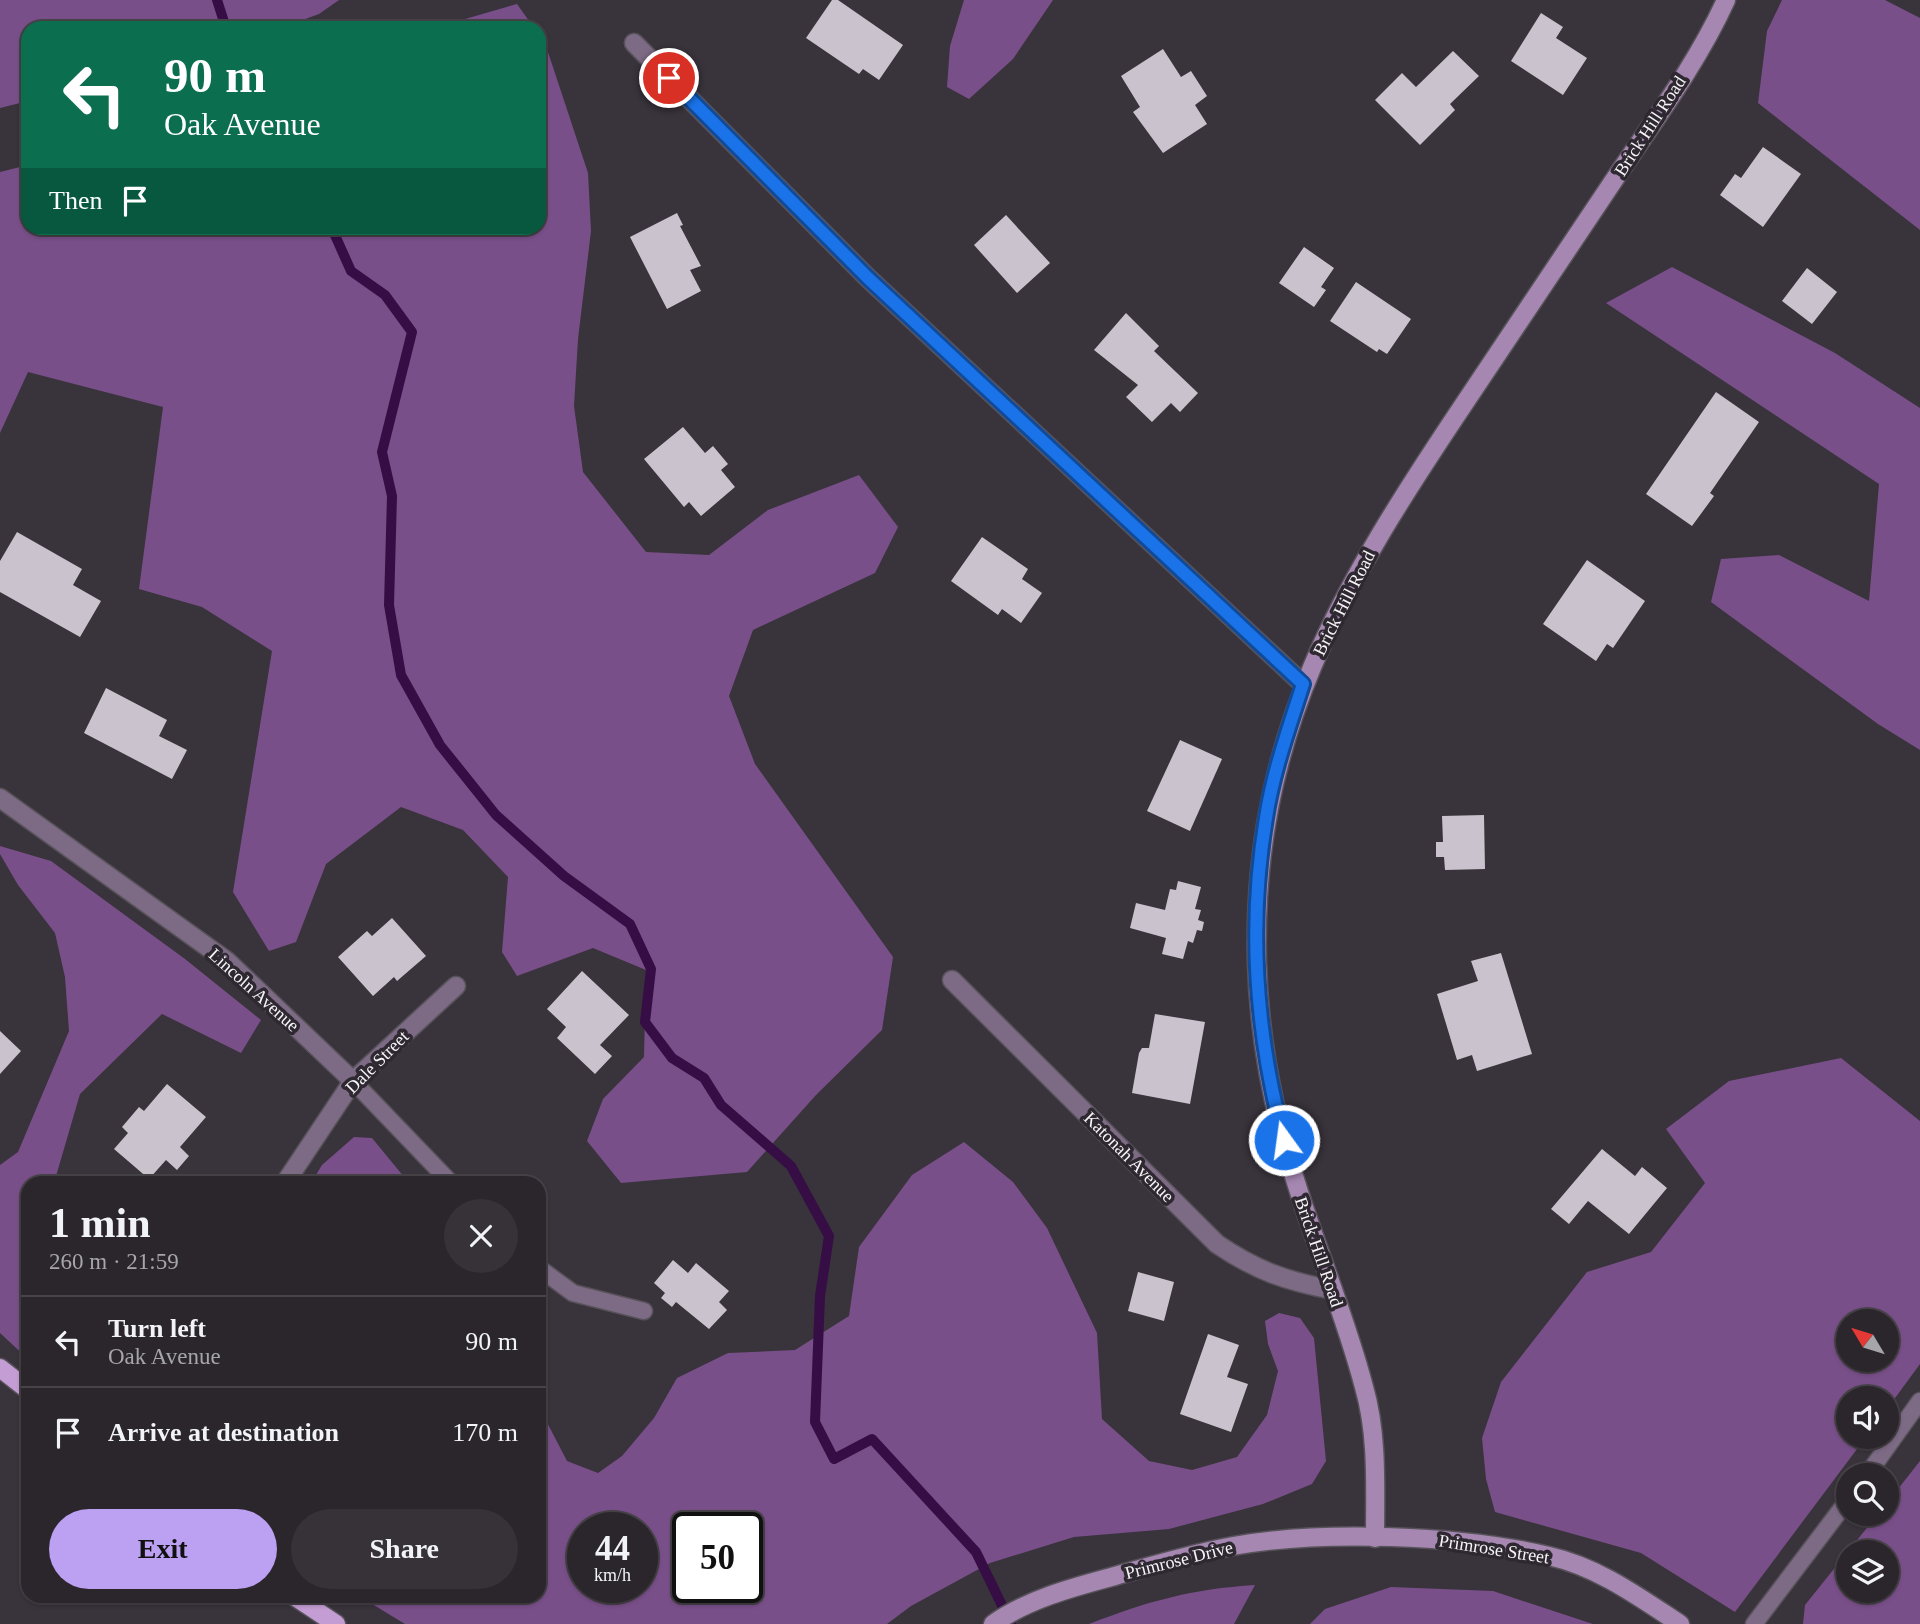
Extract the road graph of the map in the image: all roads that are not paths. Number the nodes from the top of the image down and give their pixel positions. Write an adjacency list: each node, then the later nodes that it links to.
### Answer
1 (1726, 0): 3 (main road, Brick Hill Road)
2 (634, 43): 3 (street)
3 (1303, 684): 11 (main road, Brick Hill Road)
4 (0, 798): 7 (street, Lincoln Avenue)
5 (952, 980): 11 (street, Katonah Avenue)
6 (457, 986): 7 (street, Dale Street)
7 (353, 1081): 8 (street, Dale Street); 9 (lane, Lincoln Avenue)
8 (290, 1176)
9 (444, 1176)
10 (546, 1273): 12 (lane)
11 (1333, 1290): 18 (main road, Brick Hill Road)
12 (645, 1311)
13 (0, 1368): 14 (main road)
14 (21, 1384)
15 (1920, 1401): 16 (lane)
16 (1876, 1463)
17 (1836, 1516): 23 (lane)
18 (1375, 1538): 21 (main road, Primrose Drive); 22 (main road, Primrose Street)
19 (304, 1603): 20 (main road)
20 (336, 1624)
21 (993, 1624)
22 (1680, 1624)
23 (1754, 1624)

